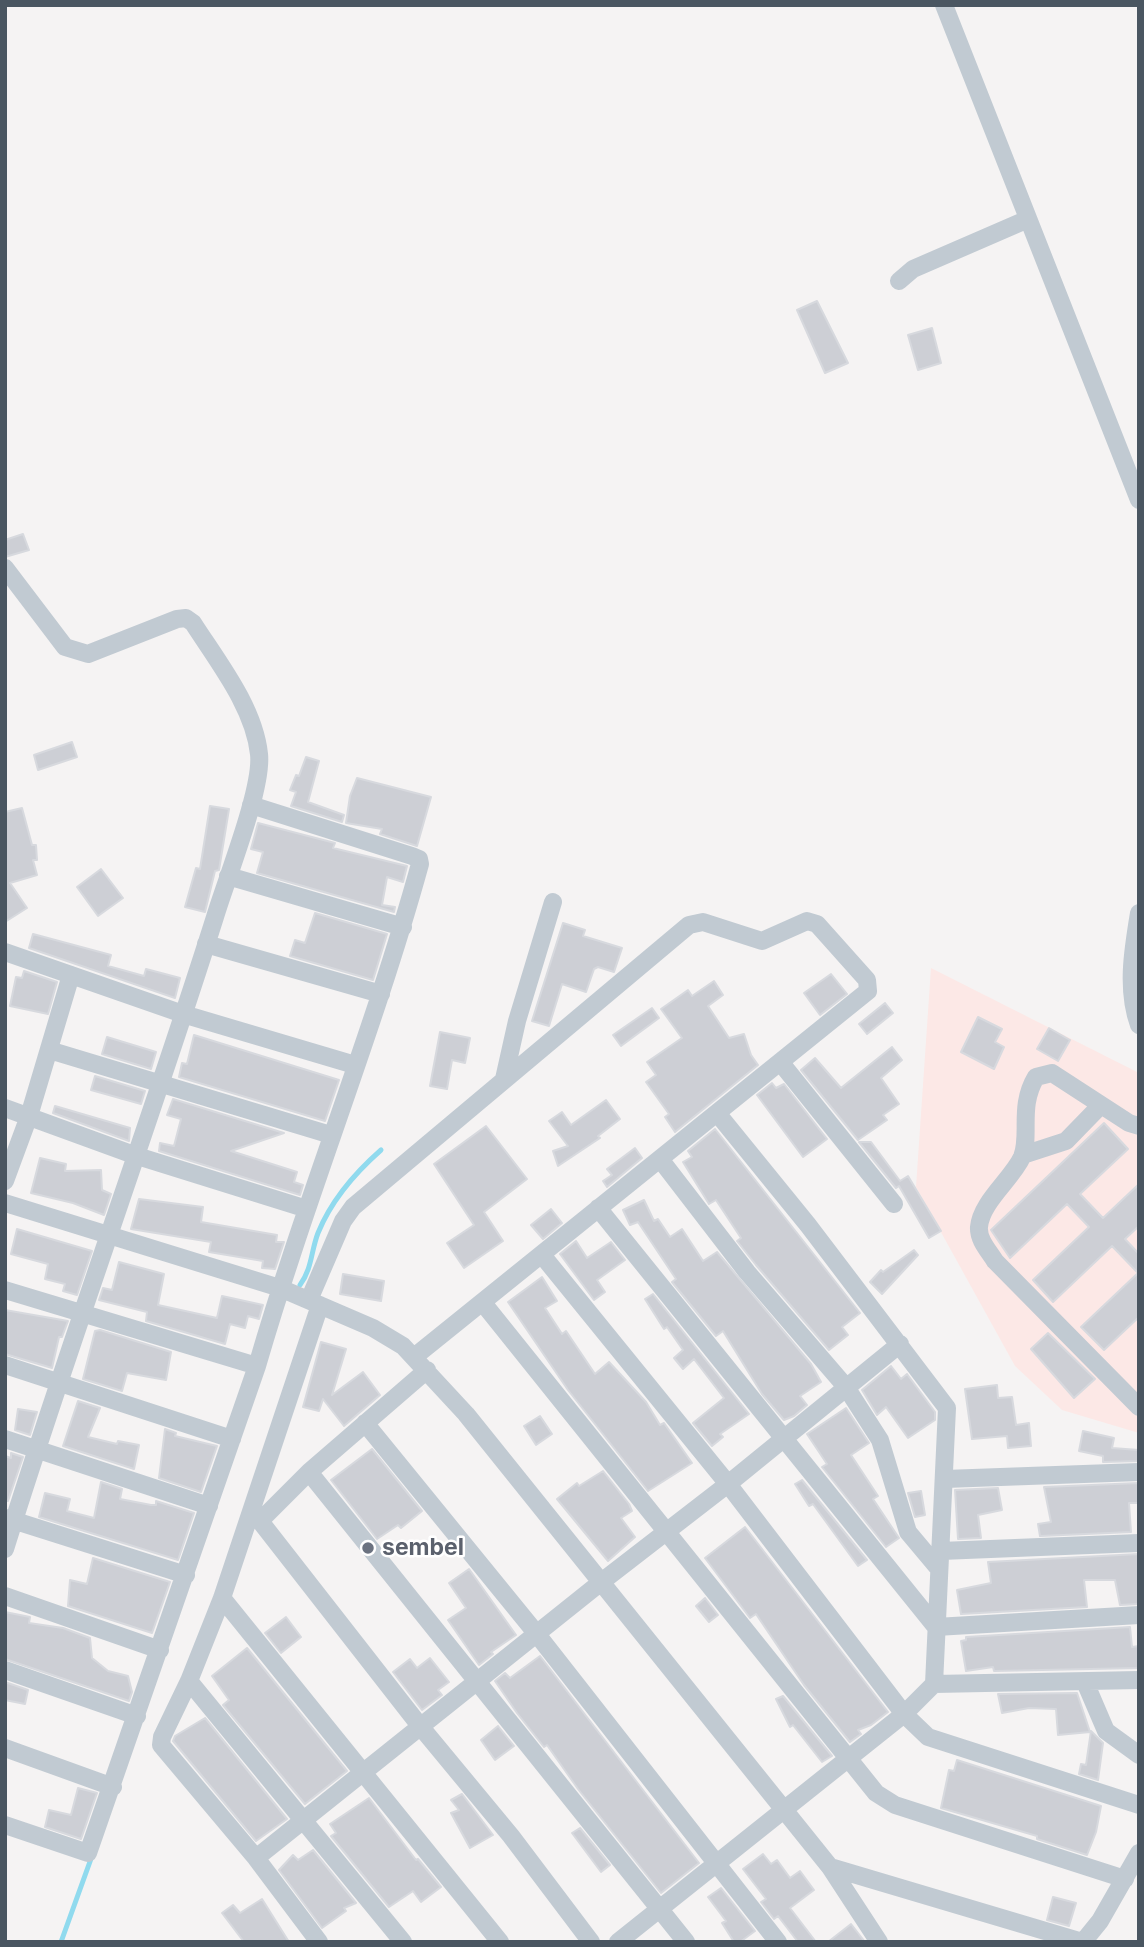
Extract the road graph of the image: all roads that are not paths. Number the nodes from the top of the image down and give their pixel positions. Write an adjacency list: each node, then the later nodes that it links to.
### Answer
1 (944, 5): 2 (street)
2 (1027, 220): 3 (street); 4 (street)
3 (899, 281)
4 (1139, 500)
5 (5, 569): 6 (street)
6 (251, 805): 7 (street); 10 (street)
7 (228, 876): 10 (street); 11 (street)
8 (553, 902): 20 (street)
9 (1139, 913): 16 (street)
10 (403, 927): 14 (street)
11 (206, 944): 14 (street); 15 (street)
12 (5, 952): 13 (street)
13 (71, 975): 15 (street); 17 (street)
14 (381, 995): 19 (street)
15 (183, 1014): 19 (street); 21 (street)
16 (1139, 1025)
17 (49, 1049): 21 (street); 25 (street)
18 (781, 1063): 20 (street); 24 (street); 33 (street)
19 (355, 1065): 27 (street)
20 (504, 1079): 40 (street)
21 (159, 1085): 27 (street); 28 (street)
22 (1101, 1105): 26 (street); 29 (street); 29 (street)
23 (5, 1108): 25 (street)
24 (717, 1113): 30 (street); 43 (street)
25 (29, 1116): 28 (street); 31 (street)
26 (1139, 1126)
27 (331, 1135): 35 (street)
28 (134, 1155): 35 (street); 36 (street)
29 (1023, 1155): 49 (street)
30 (660, 1159): 34 (street); 48 (street)
31 (5, 1181)
32 (5, 1203): 36 (street)
33 (894, 1204)
34 (598, 1208): 37 (street); 51 (street)
35 (307, 1209): 38 (street)
36 (108, 1233): 38 (street); 42 (street)
37 (542, 1255): 41 (street); 58 (street)
38 (280, 1288): 40 (street); 46 (street)
39 (5, 1290): 42 (street)
40 (314, 1303): 44 (street); 60 (street)
41 (483, 1303): 44 (street); 62 (street)
42 (82, 1313): 46 (street); 47 (street)
43 (900, 1344): 48 (street); 57 (street)
44 (421, 1364): 50 (street); 67 (street)
45 (5, 1365): 47 (street)
46 (257, 1366): 53 (street)
47 (58, 1381): 53 (street); 54 (street)
48 (846, 1387): 51 (street); 65 (street)
49 (1139, 1406)
50 (365, 1423): 55 (street); 72 (street)
51 (786, 1437): 58 (street); 71 (street)
52 (5, 1439): 54 (street)
53 (232, 1439): 59 (street)
54 (38, 1450): 59 (street); 61 (street)
55 (309, 1472): 60 (street); 75 (street)
56 (1139, 1472): 57 (street)
57 (946, 1479): 65 (street)
58 (729, 1484): 62 (street); 80 (street)
59 (209, 1506): 66 (street)
60 (256, 1518): 69 (street); 82 (street)
61 (10, 1519): 64 (street); 66 (street)
62 (666, 1531): 67 (street); 85 (street)
63 (1139, 1543): 65 (street)
64 (5, 1549)
65 (940, 1560): 71 (street)
66 (186, 1575): 73 (street)
67 (600, 1583): 72 (street); 89 (street)
68 (5, 1596): 73 (street)
69 (222, 1598): 77 (street); 86 (street)
70 (1139, 1615): 71 (street)
71 (936, 1627): 79 (street)
72 (536, 1633): 75 (street); 94 (street)
73 (160, 1650): 81 (street)
74 (5, 1670): 81 (street)
75 (478, 1680): 82 (street); 97 (street)
76 (1139, 1680): 78 (street)
77 (189, 1681): 90 (street); 93 (street)
78 (1085, 1682): 79 (street); 84 (street)
79 (934, 1684): 80 (street)
80 (904, 1714): 85 (street); 88 (street)
81 (137, 1716): 87 (street)
82 (420, 1726): 86 (street); 101 (street)
83 (5, 1748): 87 (street)
84 (1139, 1755)
85 (846, 1758): 89 (street); 96 (street)
86 (363, 1772): 90 (street); 100 (street)
87 (113, 1787): 91 (street)
88 (1139, 1805)
89 (782, 1808): 94 (street); 95 (street)
90 (305, 1821): 93 (street); 99 (street)
91 (5, 1825)
92 (1139, 1853): 96 (street)
93 (256, 1858): 98 (street)
94 (718, 1863): 97 (street); 104 (street)
95 (830, 1867): 105 (street); 106 (street)
96 (1125, 1879): 106 (street)
97 (659, 1909): 102 (street); 103 (street)
98 (319, 1942)
99 (404, 1942)
100 (500, 1942)
101 (591, 1942)
102 (618, 1942)
103 (686, 1942)
104 (778, 1942)
105 (879, 1942)
106 (1082, 1942)

